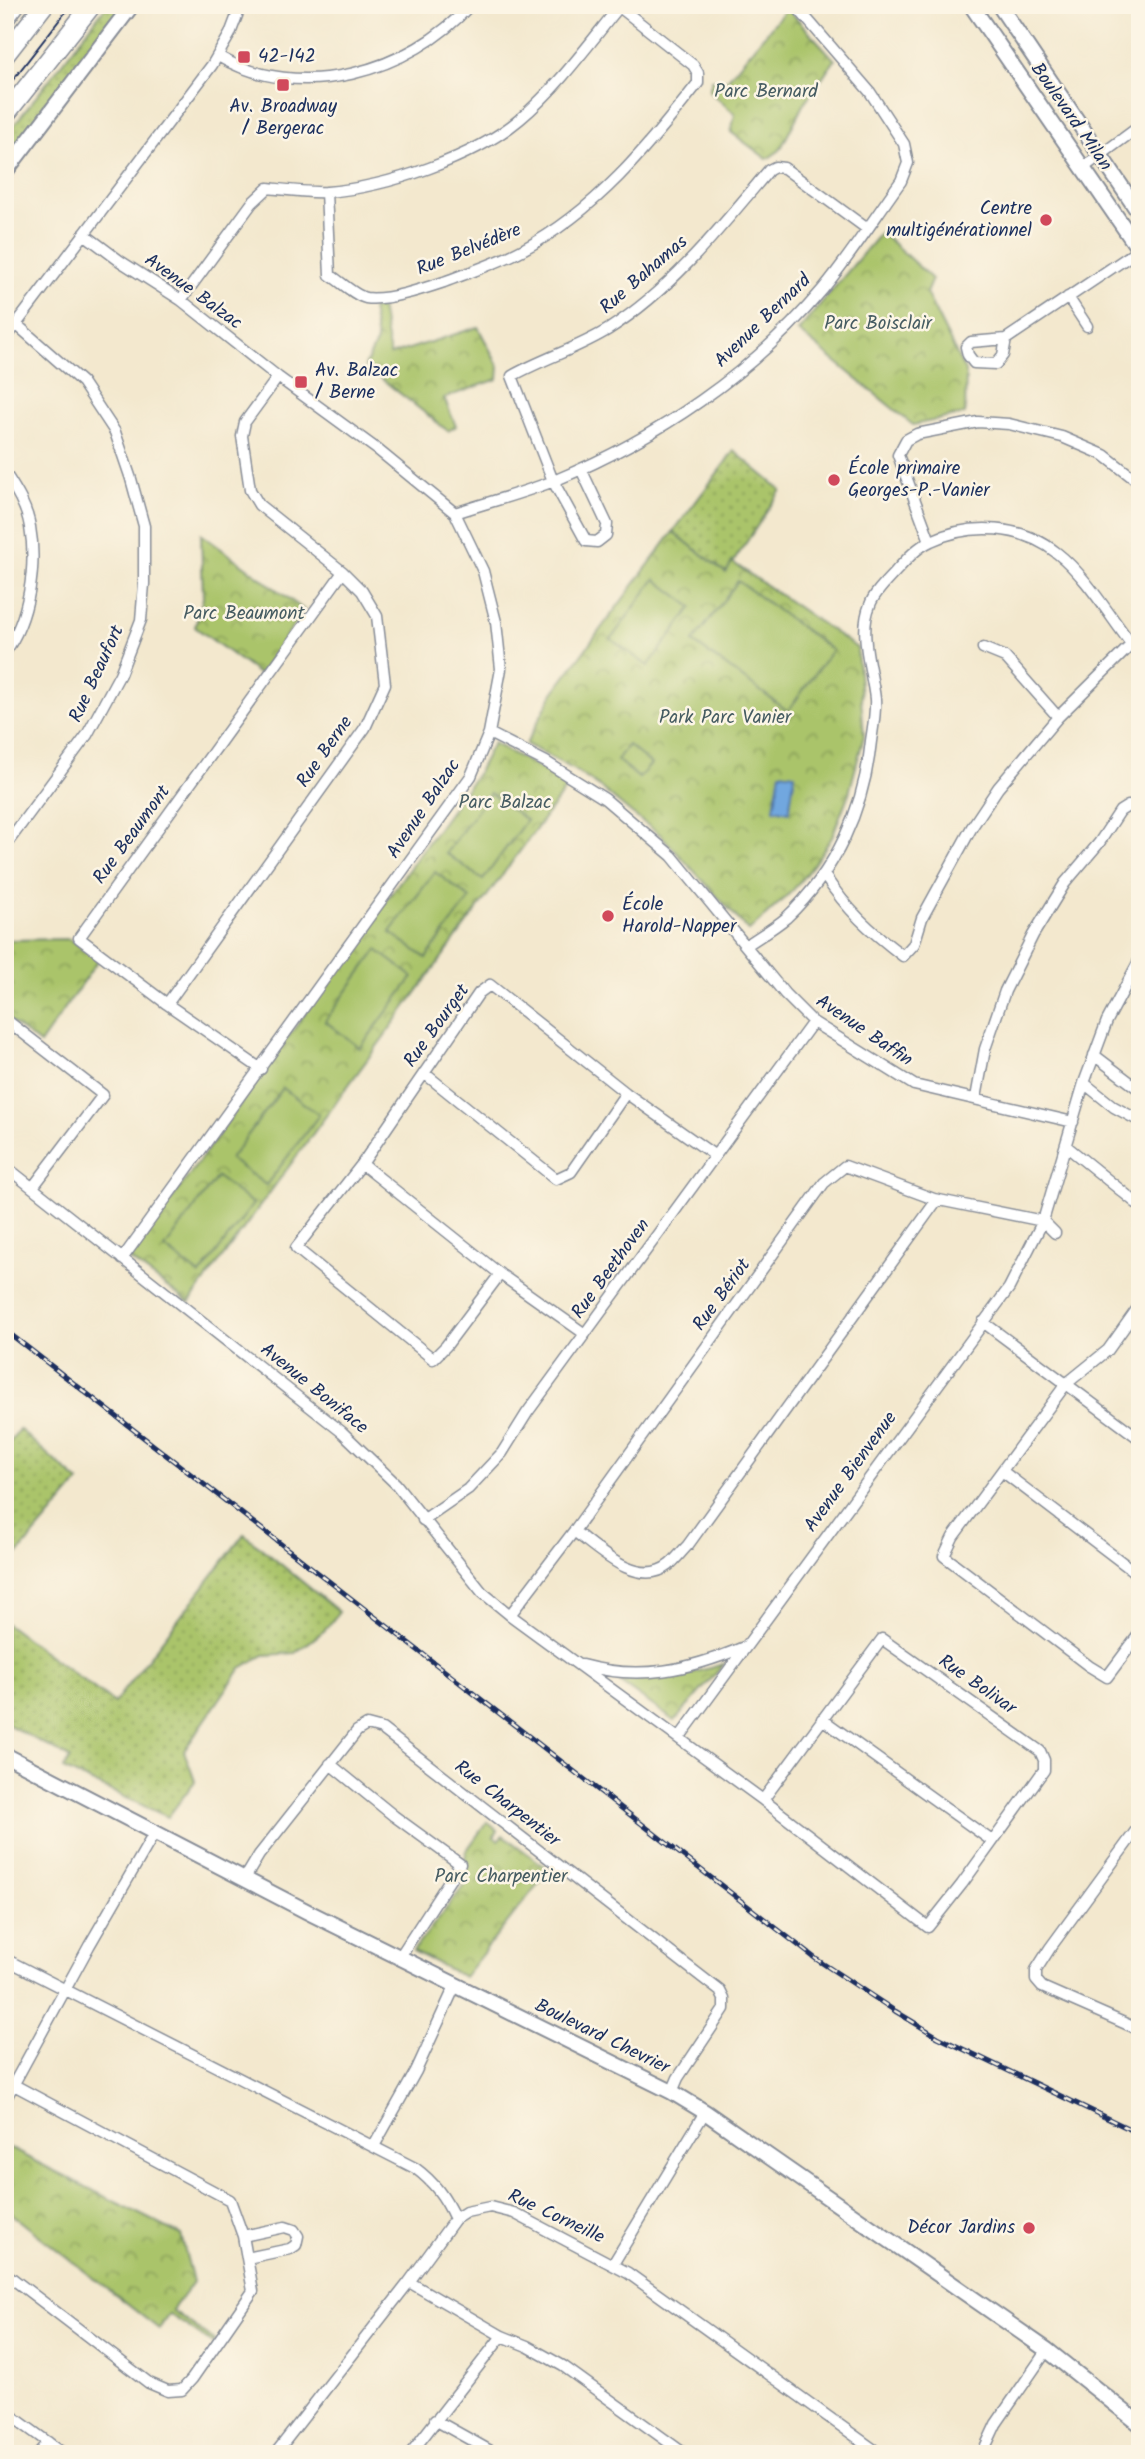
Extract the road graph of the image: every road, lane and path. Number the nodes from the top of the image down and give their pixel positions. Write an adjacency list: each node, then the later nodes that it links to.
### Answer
1 (15, 5): 11 (highway)
2 (44, 5): 12 (highway)
3 (92, 5): 14 (highway)
4 (241, 5): 13 (street)
5 (470, 5): 13 (street)
6 (796, 5): 21 (street, Avenue Bernard)
7 (971, 5): 17 (street, Boulevard Milan)
8 (999, 5): 16 (street, Boulevard Milan)
9 (618, 6): 19 (street); 19 (street, Rue Belvédère)
10 (132, 8): 18 (street)
11 (5, 18)
12 (5, 55)
13 (219, 56): 22 (street)
14 (5, 115)
15 (1140, 126): 16 (street)
16 (1100, 154): 17 (street); 20 (street, Boulevard Milan)
17 (1083, 168): 23 (street, Boulevard Milan)
18 (5, 172)
19 (326, 192): 25 (street)
20 (1140, 214)
21 (866, 228): 31 (street, Avenue Bernard); 33 (street, Rue Bahamas)
22 (84, 234): 25 (street, Avenue Balzac); 26 (street)
23 (1139, 250): 24 (street)
24 (1068, 298): 27 (street); 29 (street)
25 (181, 300): 30 (street, Avenue Balzac)
26 (16, 324): 28 (street); 45 (street, Rue Beaufort)
27 (1087, 326)
28 (5, 339)
29 (1006, 339)
30 (278, 377): 35 (street, Avenue Balzac); 37 (street, Rue Berne)
31 (581, 469): 33 (street, Avenue Bernard); 33 (street)
32 (5, 473): 40 (street)
33 (553, 481): 35 (street, Avenue Bernard)
34 (1140, 483): 36 (street)
35 (454, 513): 43 (street, Avenue Balzac)
36 (930, 541): 38 (street); 46 (street)
37 (343, 572): 49 (street, Rue Berne); 49 (street, Rue Beaumont)
38 (1132, 645): 41 (street); 42 (street)
39 (983, 648): 42 (street)
40 (5, 652)
41 (1140, 655)
42 (1058, 717): 46 (street)
43 (489, 733): 47 (street, Avenue Baffin); 53 (street, Avenue Balzac)
44 (1140, 811): 58 (street)
45 (5, 846)
46 (824, 875): 47 (street)
47 (747, 946): 51 (street, Avenue Baffin)
48 (1140, 959): 52 (street, Avenue Bienvenue)
49 (167, 1004): 53 (street, Rue Beaumont)
50 (5, 1019): 65 (street)
51 (813, 1022): 58 (street, Avenue Baffin); 62 (street, Rue Beethoven)
52 (1094, 1055): 55 (street, Avenue Bienvenue); 56 (street)
53 (261, 1069): 70 (street, Avenue Balzac)
54 (424, 1073): 57 (street); 57 (street, Rue Bourget); 63 (street, Rue Bourget)
55 (1084, 1083): 59 (street); 60 (street, Avenue Bienvenue)
56 (1140, 1090)
57 (626, 1093): 62 (street, Rue Bourget)
58 (976, 1098): 60 (street, Avenue Baffin)
59 (1140, 1118)
60 (1073, 1122): 61 (street, Avenue Bienvenue)
61 (1066, 1146): 67 (street); 68 (street, Avenue Bienvenue)
62 (714, 1155): 74 (street, Rue Beethoven)
63 (362, 1164): 71 (street); 71 (street, Rue Bourget)
64 (5, 1166): 65 (street, Avenue Boniface)
65 (33, 1187): 70 (street, Avenue Boniface)
66 (937, 1200): 68 (street, Rue Bériot); 79 (street, Rue Bériot); 79 (street)
67 (1140, 1206)
68 (1043, 1221): 69 (street); 73 (street, Avenue Bienvenue)
69 (1055, 1233)
70 (122, 1259): 78 (street, Avenue Boniface)
71 (500, 1274): 74 (street)
72 (1140, 1306): 75 (street)
73 (983, 1322): 75 (street); 83 (street, Avenue Bienvenue)
74 (585, 1334): 78 (street, Rue Beethoven)
75 (1066, 1384): 76 (street); 77 (street)
76 (1140, 1438)
77 (1002, 1471): 80 (street); 82 (street)
78 (423, 1520): 81 (street, Avenue Boniface)
79 (574, 1531): 81 (street, Rue Bériot)
80 (1140, 1576)
81 (510, 1615): 84 (street, Avenue Boniface)
82 (1140, 1633)
83 (744, 1647): 84 (street, Avenue Boniface); 86 (street, Avenue Bienvenue)
84 (576, 1663): 86 (street, Avenue Boniface)
85 (822, 1719): 89 (street, Rue Bolivar); 92 (street); 92 (street, Rue Bolivar)
86 (679, 1738): 89 (street, Avenue Boniface)
87 (5, 1755): 91 (street, Boulevard Chevrier)
88 (330, 1764): 93 (street, Rue Charpentier); 95 (street); 101 (street, Rue Charpentier)
89 (764, 1800): 94 (street, Avenue Boniface)
90 (1140, 1825): 99 (street)
91 (155, 1832): 93 (street, Boulevard Chevrier); 98 (street)
92 (992, 1841): 94 (street, Rue Bolivar)
93 (244, 1880): 95 (street, Boulevard Chevrier)
94 (928, 1927)
95 (399, 1958): 97 (street, Boulevard Chevrier)
96 (5, 1959): 98 (street)
97 (455, 1986): 101 (street, Boulevard Chevrier); 104 (street)
98 (66, 1990): 100 (street); 104 (street)
99 (1140, 2030)
100 (13, 2085): 102 (street); 106 (street)
101 (672, 2092): 103 (street, Boulevard Chevrier)
102 (5, 2100)
103 (705, 2112): 108 (street); 112 (street, Boulevard Chevrier)
104 (374, 2146): 105 (street)
105 (455, 2219): 108 (street, Rue Corneille); 110 (street)
106 (243, 2236): 107 (street); 107 (street)
107 (247, 2258): 109 (street)
108 (613, 2264): 123 (street, Rue Corneille)
109 (5, 2273)
110 (409, 2282): 111 (street); 119 (street)
111 (502, 2336): 114 (street); 122 (street)
112 (1047, 2350): 115 (street, Boulevard Chevrier); 124 (street)
113 (5, 2411): 116 (street)
114 (435, 2420): 120 (street); 121 (street)
115 (1140, 2424)
116 (48, 2442): 117 (street); 118 (street)
117 (38, 2454)
118 (64, 2454)
119 (275, 2454)
120 (410, 2454)
121 (496, 2454)
122 (685, 2454)
123 (880, 2454)
124 (982, 2454)

